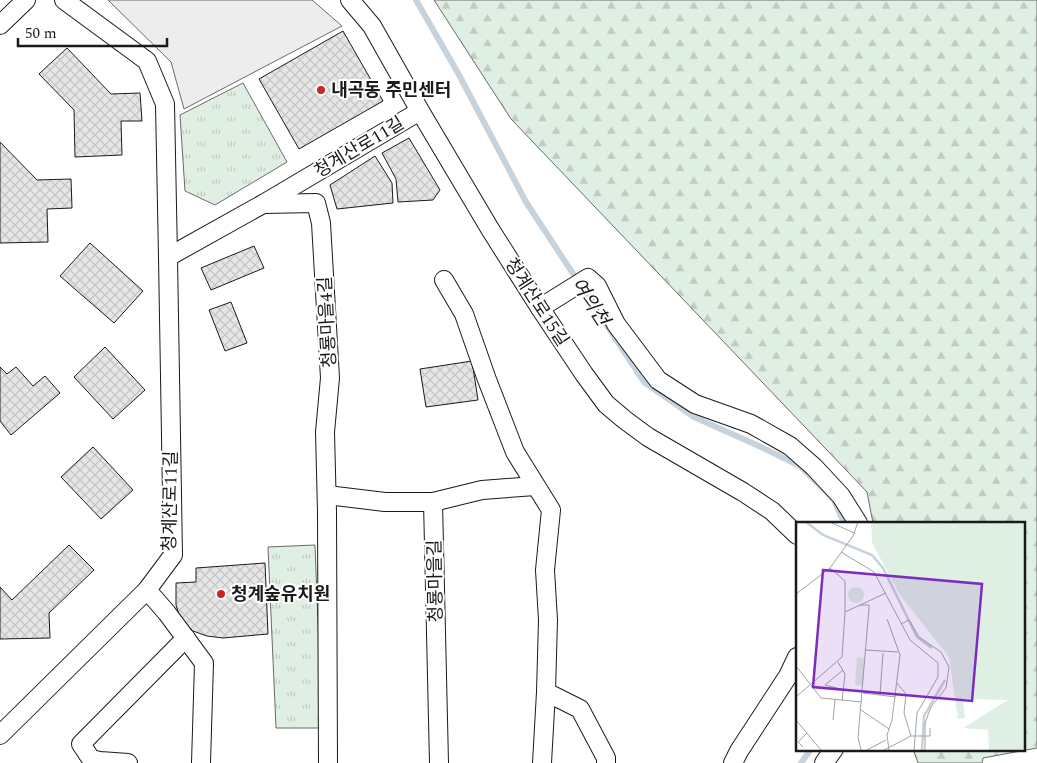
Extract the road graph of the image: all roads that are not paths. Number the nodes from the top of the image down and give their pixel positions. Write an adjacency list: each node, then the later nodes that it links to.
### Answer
1 (26, 0): 4 (street)
2 (64, 0): 7 (street, 청계산로11길)
3 (350, 0): 5 (street, 청계산로15길)
4 (0, 25)
5 (420, 111): 6 (street, 청계산로11길); 9 (street, 청계산로15길)
6 (263, 204): 7 (street, 청계산로11길); 11 (street, 청룡마을4길)
7 (168, 257): 15 (street, 청계산로11길)
8 (444, 280): 10 (street)
9 (540, 308): 13 (street); 14 (street, 청계산로15길)
10 (535, 486): 12 (street); 18 (street)
11 (326, 495): 12 (street); 23 (street, 청룡마을4길)
12 (433, 502): 24 (street, 청룡마을길)
13 (857, 522)
14 (796, 534)
15 (147, 590): 16 (street); 19 (street, 청계산로11길)
16 (186, 638): 21 (street); 22 (street)
17 (796, 658): 27 (street)
18 (546, 692): 25 (street); 26 (street)
19 (0, 735)
20 (833, 750): 28 (street)
21 (128, 763)
22 (201, 763)
23 (328, 763)
24 (439, 763)
25 (542, 763)
26 (606, 763)
27 (733, 763)
28 (824, 763)

